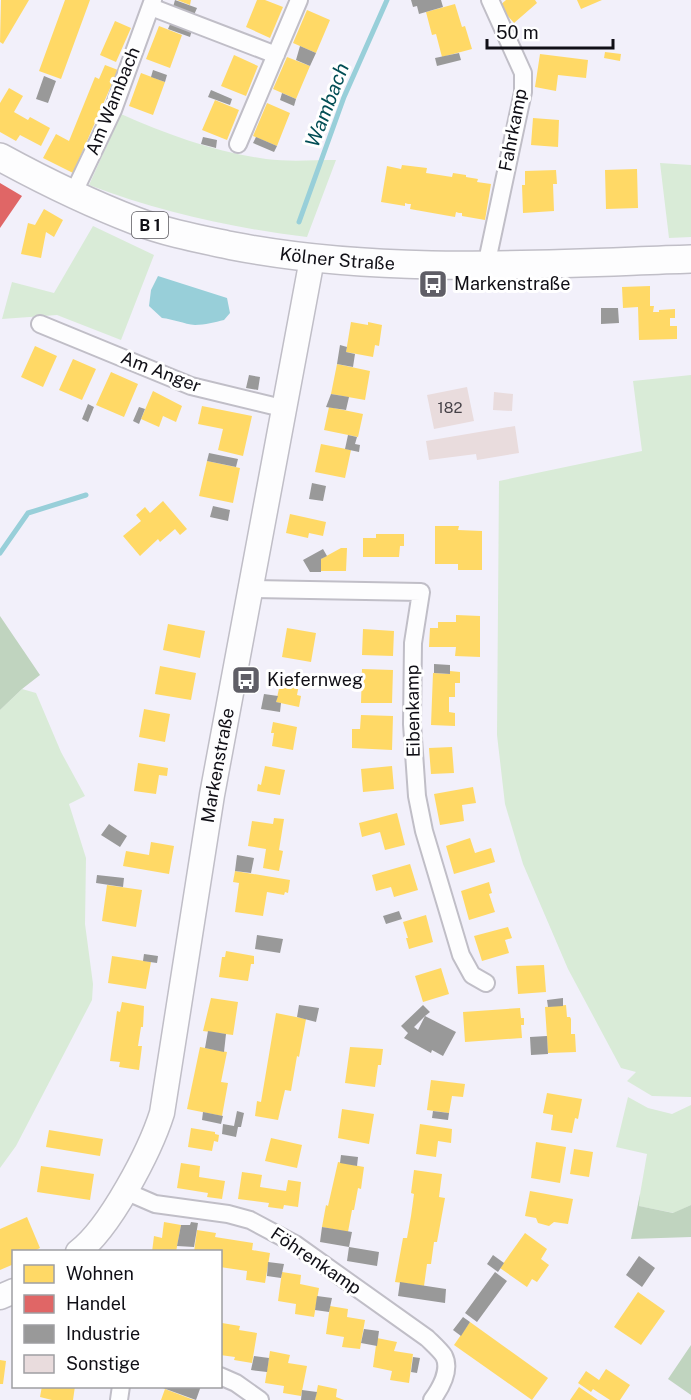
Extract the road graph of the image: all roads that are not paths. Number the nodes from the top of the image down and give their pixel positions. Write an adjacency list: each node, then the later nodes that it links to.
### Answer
1 (299, 0): 4 (street)
2 (490, 0): 10 (street, Fahrkamp)
3 (152, 3): 4 (street, Am Wambach); 7 (street, Am Wambach)
4 (276, 55): 5 (street)
5 (238, 144)
6 (0, 157): 7 (main road, Kölner Straße / B 1)
7 (73, 194): 8 (main road, Kölner Straße / B 1)
8 (312, 259): 10 (main road, Kölner Straße / B 1); 12 (street, Markenstraße)
9 (691, 259): 10 (main road, Kölner Straße / B 1)
10 (486, 266)
11 (40, 324): 12 (street, Am Anger)
12 (286, 409): 13 (street, Markenstraße)
13 (250, 589): 14 (street, Eibenkamp); 15 (street, Markenstraße)
14 (486, 983)
15 (125, 1191): 16 (street, Markenstraße); 19 (street, Föhrenkamp)
16 (81, 1250)
17 (222, 1377): 18 (street)
18 (260, 1400)
19 (432, 1400)

